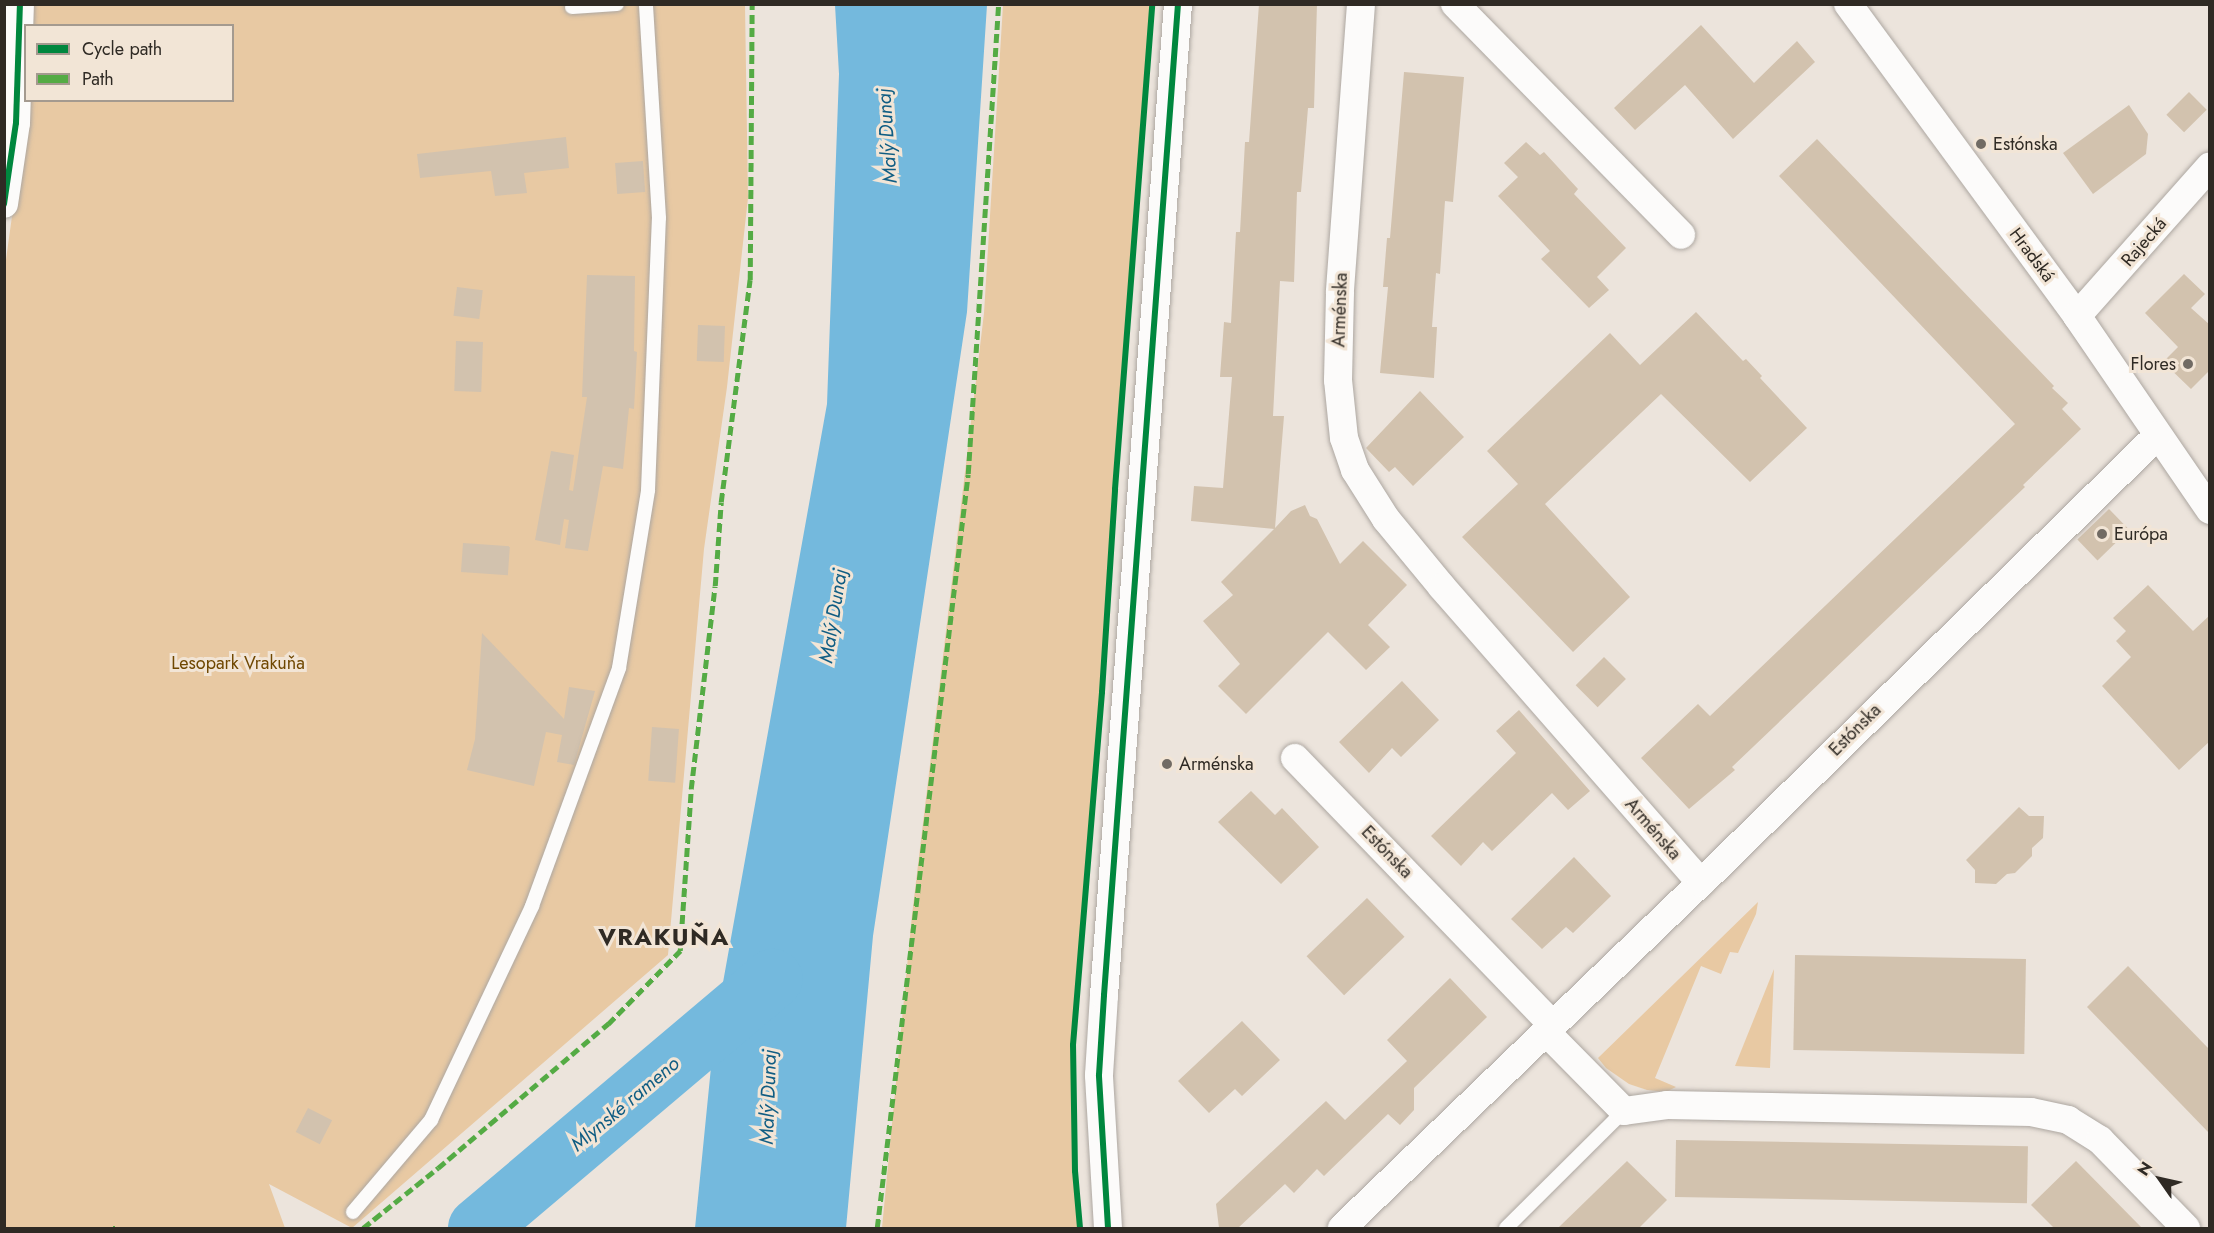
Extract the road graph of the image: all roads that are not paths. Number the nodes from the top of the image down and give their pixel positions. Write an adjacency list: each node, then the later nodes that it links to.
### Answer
1 (20, 4): 10 (street)
2 (617, 4): 8 (lane)
3 (646, 4): 19 (lane)
4 (1178, 4): 20 (street)
5 (1361, 4): 16 (street, Arménska)
6 (1455, 4): 11 (street)
7 (1848, 4): 12 (street, Hradská)
8 (572, 7)
9 (2210, 166): 12 (street, Rajecká)
10 (4, 204)
11 (1681, 235)
12 (2077, 316): 13 (street, Hradská)
13 (2157, 436): 14 (street, Hradská); 16 (street, Estónska)
14 (2210, 510)
15 (1295, 758): 17 (street, Estónska)
16 (1701, 883): 17 (street, Estónska)
17 (1550, 1028): 18 (street, Estónska); 21 (street, Estónska)
18 (1624, 1111): 22 (lane); 23 (street)
19 (353, 1212)
20 (1108, 1228)
21 (1342, 1228)
22 (1506, 1228)
23 (2186, 1228)

